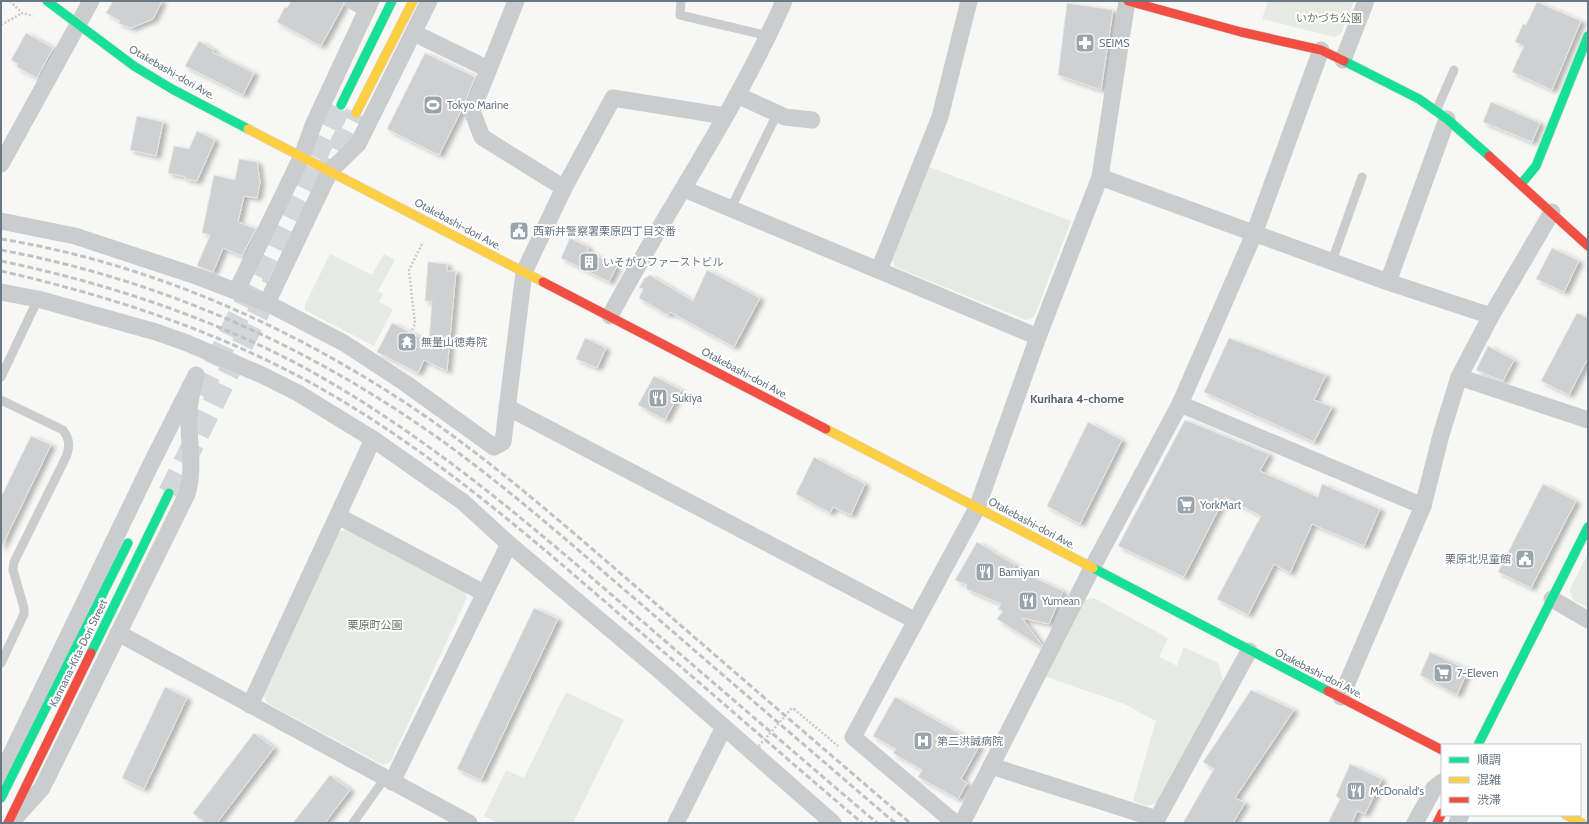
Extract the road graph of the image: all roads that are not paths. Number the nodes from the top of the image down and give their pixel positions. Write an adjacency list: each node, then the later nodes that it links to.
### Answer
1 (47, 1): 14 (street, Otakebashi-dori Ave.)
2 (91, 1): 14 (street)
3 (392, 1): 24 (street)
4 (412, 1): 25 (street)
5 (429, 1): 15 (street)
6 (516, 1): 21 (street)
7 (681, 1): 16 (lane)
8 (784, 1): 16 (street)
9 (969, 1): 44 (street)
10 (1127, 1): 13 (street); 33 (street)
11 (1366, 1): 20 (street)
12 (364, 4): 30 (street)
13 (1166, 6): 18 (street)
14 (77, 25): 30 (street, Otakebashi-dori Ave.); 31 (street)
15 (414, 33): 21 (street); 32 (street)
16 (769, 36): 23 (street)
17 (1588, 36): 19 (street)
18 (1321, 50): 20 (street); 41 (street)
19 (1585, 53): 35 (street)
20 (1343, 60): 27 (street)
21 (488, 68): 36 (street)
22 (1454, 70): 27 (lane)
23 (737, 95): 26 (street); 28 (street)
24 (341, 105)
25 (356, 113)
26 (777, 114): 29 (street); 38 (lane)
27 (1442, 115): 35 (street); 46 (street)
28 (725, 116): 36 (street); 37 (street)
29 (812, 120)
30 (302, 156): 32 (street, Otakebashi-dori Ave.); 47 (street)
31 (1, 164)
32 (330, 171): 45 (street, Otakebashi-dori Ave.); 50 (street)
33 (1100, 177): 41 (street); 53 (street)
34 (1362, 177): 43 (lane)
35 (1521, 184): 39 (street)
36 (564, 188): 45 (street)
37 (684, 189): 38 (street); 51 (street)
38 (731, 208): 44 (street)
39 (1552, 212): 42 (street); 52 (street)
40 (1, 221): 47 (street)
41 (1254, 234): 43 (street); 59 (street)
42 (1588, 246)
43 (1332, 261): 46 (street)
44 (879, 270): 53 (street)
45 (524, 272): 51 (street, Otakebashi-dori Ave.); 60 (street)
46 (1388, 282): 52 (street)
47 (237, 290): 50 (street)
48 (1, 292): 49 (street)
49 (38, 299): 54 (street); 56 (lane)
50 (267, 303): 60 (street)
51 (610, 316): 65 (street, Otakebashi-dori Ave.)
52 (1491, 316): 57 (street)
53 (1038, 337): 65 (street)
54 (206, 351): 55 (street); 62 (street)
55 (196, 375): 75 (street); 84 (street)
56 (1, 377)
57 (1459, 377): 61 (street); 64 (street)
58 (1, 400): 77 (lane)
59 (1180, 404): 64 (street); 70 (street)
60 (507, 407): 74 (street)
61 (1588, 420)
62 (373, 439): 66 (street); 69 (street)
63 (169, 493): 89 (street, Kannana-Kita-Dori Street)
64 (1423, 506): 78 (street)
65 (977, 508): 70 (street, Otakebashi-dori Ave.); 74 (street)
66 (338, 516): 71 (street); 79 (street)
67 (1588, 527): 72 (street)
68 (132, 536): 87 (street, Kannana-Kita-Dori Street)
69 (509, 544): 71 (street); 80 (street)
70 (1092, 568): 76 (street, Otakebashi-dori Ave.); 83 (street)
71 (484, 593): 85 (street)
72 (1552, 599): 73 (street); 81 (street)
73 (1588, 620)
74 (916, 621): 94 (street)
75 (118, 633): 79 (street); 89 (street)
76 (1249, 651): 78 (street, Otakebashi-dori Ave.); 83 (street)
77 (1, 663)
78 (1341, 697): 82 (street, Otakebashi-dori Ave.)
79 (250, 705): 85 (street)
80 (724, 727): 92 (street); 93 (street)
81 (1479, 744)
82 (1441, 749)
83 (992, 766): 95 (street)
84 (1, 775)
85 (389, 780): 90 (lane); 91 (street)
86 (1441, 783): 96 (street)
87 (1, 798)
88 (1568, 816): 97 (street)
89 (9, 823)
90 (353, 823)
91 (469, 823)
92 (676, 823)
93 (833, 823)
94 (955, 823)
95 (962, 823)
96 (1415, 823)
97 (1582, 823)

